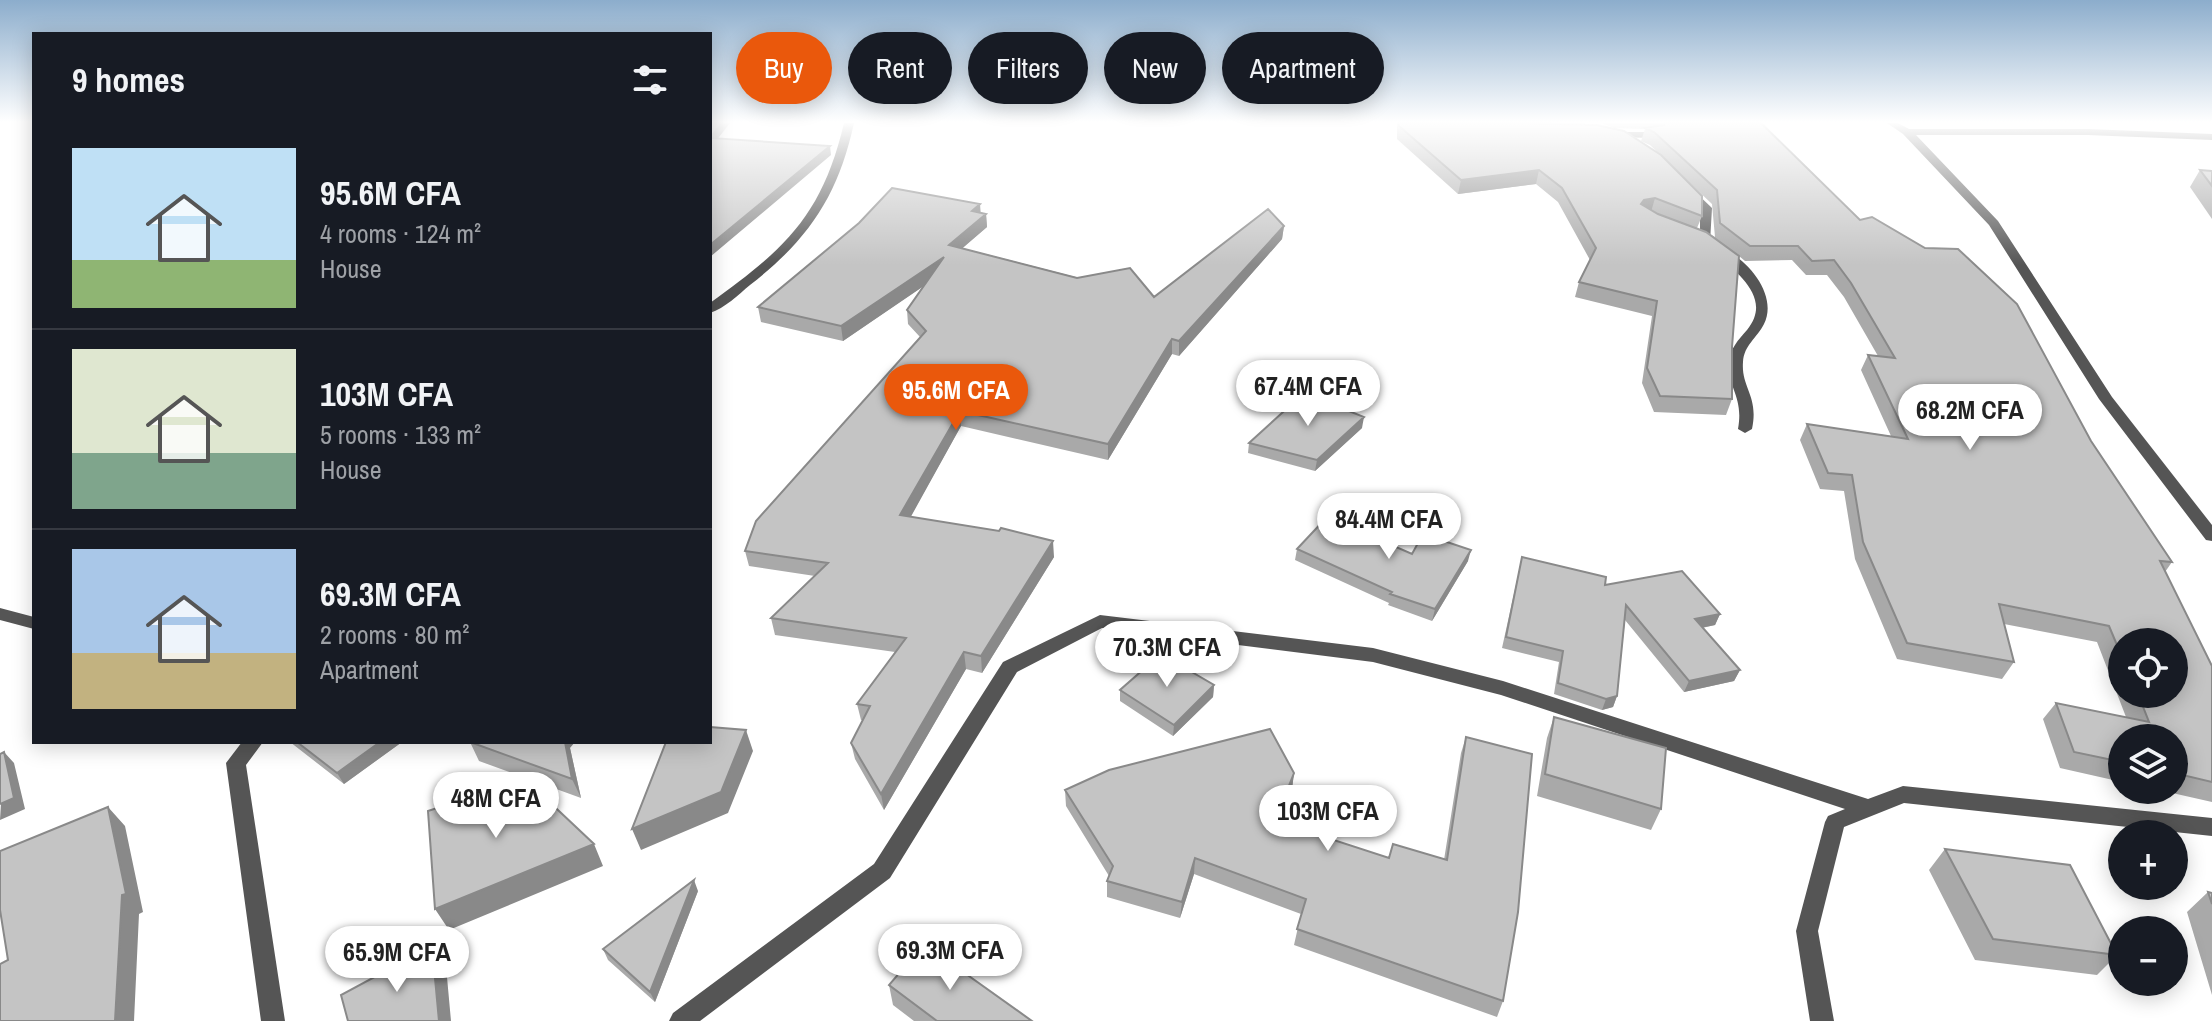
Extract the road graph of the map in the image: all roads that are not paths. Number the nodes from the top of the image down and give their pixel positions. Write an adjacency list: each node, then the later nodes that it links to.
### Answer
1 (837, 171): 6 (street)
2 (1944, 171): 8 (street)
3 (1675, 178): 5 (street)
4 (1688, 231): 5 (street)
5 (1706, 240): 7 (street)
6 (712, 307)
7 (1745, 429)
8 (2212, 536)
9 (0, 614): 10 (street)
10 (32, 622)
11 (251, 744): 14 (street)
12 (1868, 808): 13 (street); 15 (street); 16 (street)
13 (2212, 827)
14 (273, 1021)
15 (681, 1021)
16 (1822, 1021)

